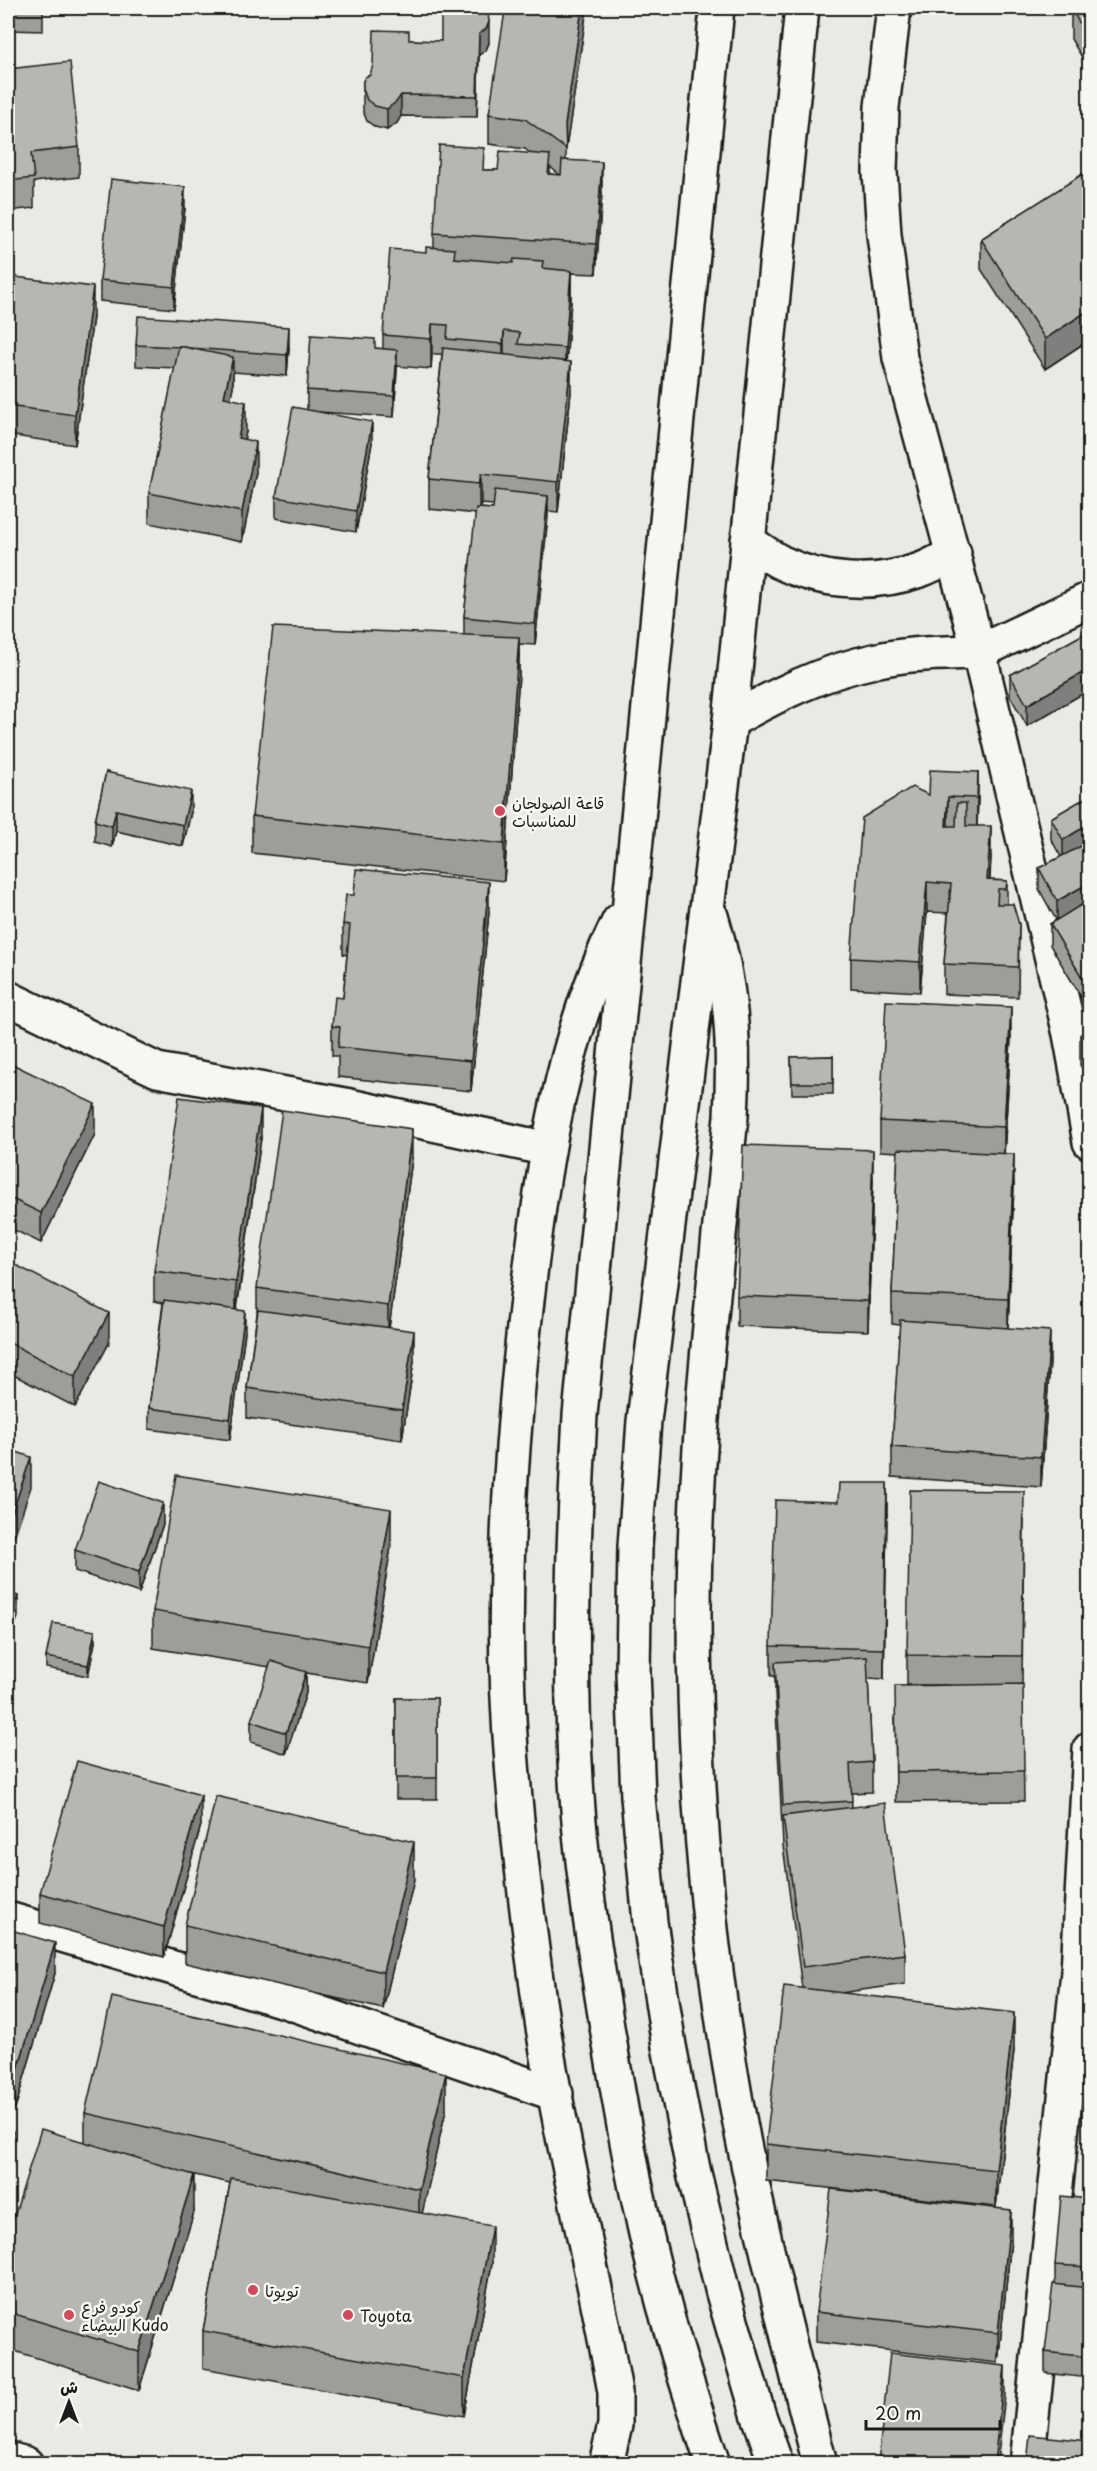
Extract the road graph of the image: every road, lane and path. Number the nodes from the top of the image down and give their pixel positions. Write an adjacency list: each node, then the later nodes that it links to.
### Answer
1 (717, 8): 9 (main road)
2 (801, 8): 4 (main road)
3 (894, 8): 5 (main road)
4 (748, 541): 5 (main road); 8 (main road)
5 (954, 553): 7 (main road)
6 (1089, 600): 7 (main road)
7 (979, 652): 8 (main road); 12 (main road)
8 (730, 721): 10 (main road)
9 (628, 900): 13 (main road); 20 (main road)
10 (707, 900): 21 (main road); 22 (main road)
11 (8, 998): 13 (main road)
12 (1089, 1142)
13 (548, 1149): 16 (main road)
14 (1089, 1749): 23 (main road)
15 (8, 1919): 16 (main road)
16 (556, 2094): 19 (main road)
17 (8, 2459): 18 (main road)
18 (26, 2463)
19 (606, 2463)
20 (713, 2463)
21 (776, 2463)
22 (820, 2463)
23 (1027, 2463)

